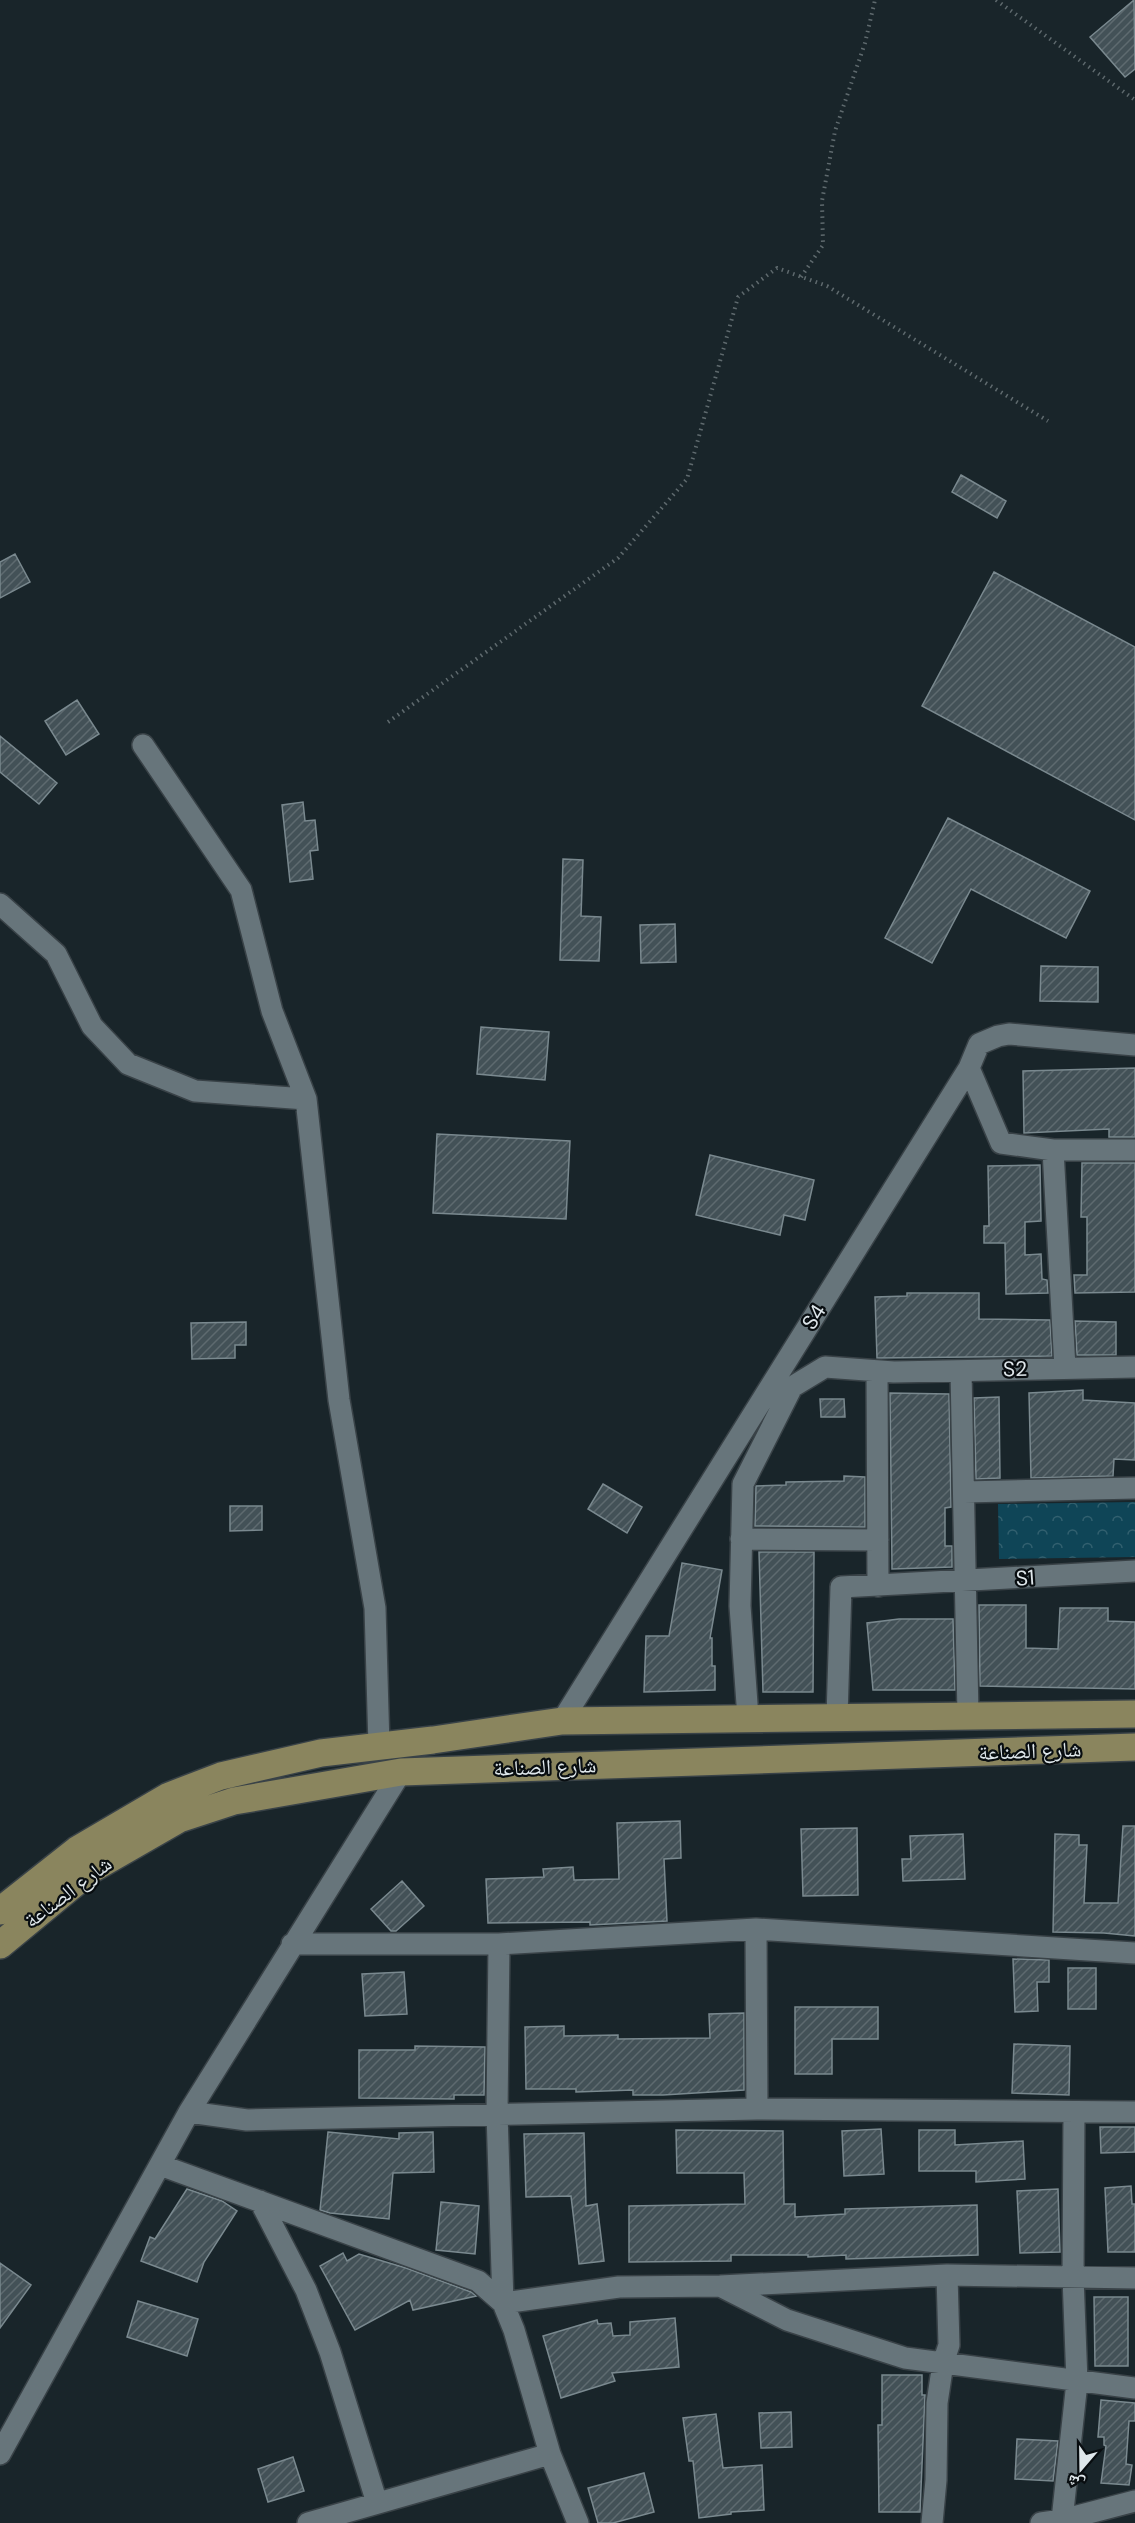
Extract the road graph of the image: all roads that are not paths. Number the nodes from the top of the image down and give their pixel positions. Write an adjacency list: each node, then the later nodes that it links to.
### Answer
1 (143, 745): 5 (street)
2 (0, 904): 5 (street)
3 (1135, 1045): 4 (street, S4)
4 (969, 1068): 6 (street); 23 (street, S4)
5 (306, 1099): 24 (street)
6 (1053, 1150): 7 (street); 9 (street)
7 (1135, 1150)
8 (1135, 1367): 9 (street, S2)
9 (1065, 1368): 10 (street, S2)
10 (961, 1371): 11 (street, S2); 13 (street)
11 (886, 1372): 14 (street, S2); 15 (street)
12 (1135, 1488): 13 (street)
13 (964, 1492): 17 (street)
14 (741, 1539): 15 (street); 22 (street, S2)
15 (878, 1540): 18 (street)
16 (1135, 1571): 17 (street, S1)
17 (965, 1582): 18 (street, S1); 20 (street)
18 (878, 1586): 21 (street, S1)
19 (1135, 1714): 20 (main road, شارع الصناعة)
20 (968, 1715): 21 (main road, شارع الصناعة)
21 (837, 1717): 22 (main road, شارع الصناعة)
22 (748, 1718): 23 (main road, شارع الصناعة)
23 (562, 1721): 24 (main road, شارع الصناعة)
24 (379, 1746): 27 (main road, شارع الصناعة)
25 (1135, 1747): 26 (main road, شارع الصناعة)
26 (401, 1772): 29 (street); 31 (main road, شارع الصناعة)
27 (0, 1911)
28 (756, 1929): 30 (street); 32 (street); 33 (street)
29 (292, 1944): 30 (street); 34 (street)
30 (499, 1944): 37 (street)
31 (0, 1946)
32 (1135, 1953)
33 (757, 2109): 35 (street); 37 (street)
34 (189, 2112): 37 (street); 38 (street)
35 (1074, 2112): 36 (street); 41 (street)
36 (1135, 2112)
37 (497, 2113): 44 (street)
38 (160, 2165): 39 (street); 48 (street)
39 (260, 2201): 44 (street); 51 (street)
40 (947, 2275): 41 (street); 43 (street); 45 (street)
41 (1073, 2277): 42 (street); 46 (street)
42 (1135, 2278)
43 (720, 2286): 44 (street); 45 (street)
44 (503, 2302): 49 (street)
45 (943, 2363): 46 (street); 55 (street)
46 (1077, 2382): 47 (street); 52 (street)
47 (1135, 2388)
48 (0, 2454)
49 (550, 2454): 51 (street); 54 (street)
50 (1135, 2501): 52 (street)
51 (377, 2503): 53 (street)
52 (1062, 2520): 56 (street)
53 (308, 2523)
54 (578, 2523)
55 (932, 2523)
56 (1041, 2523)

